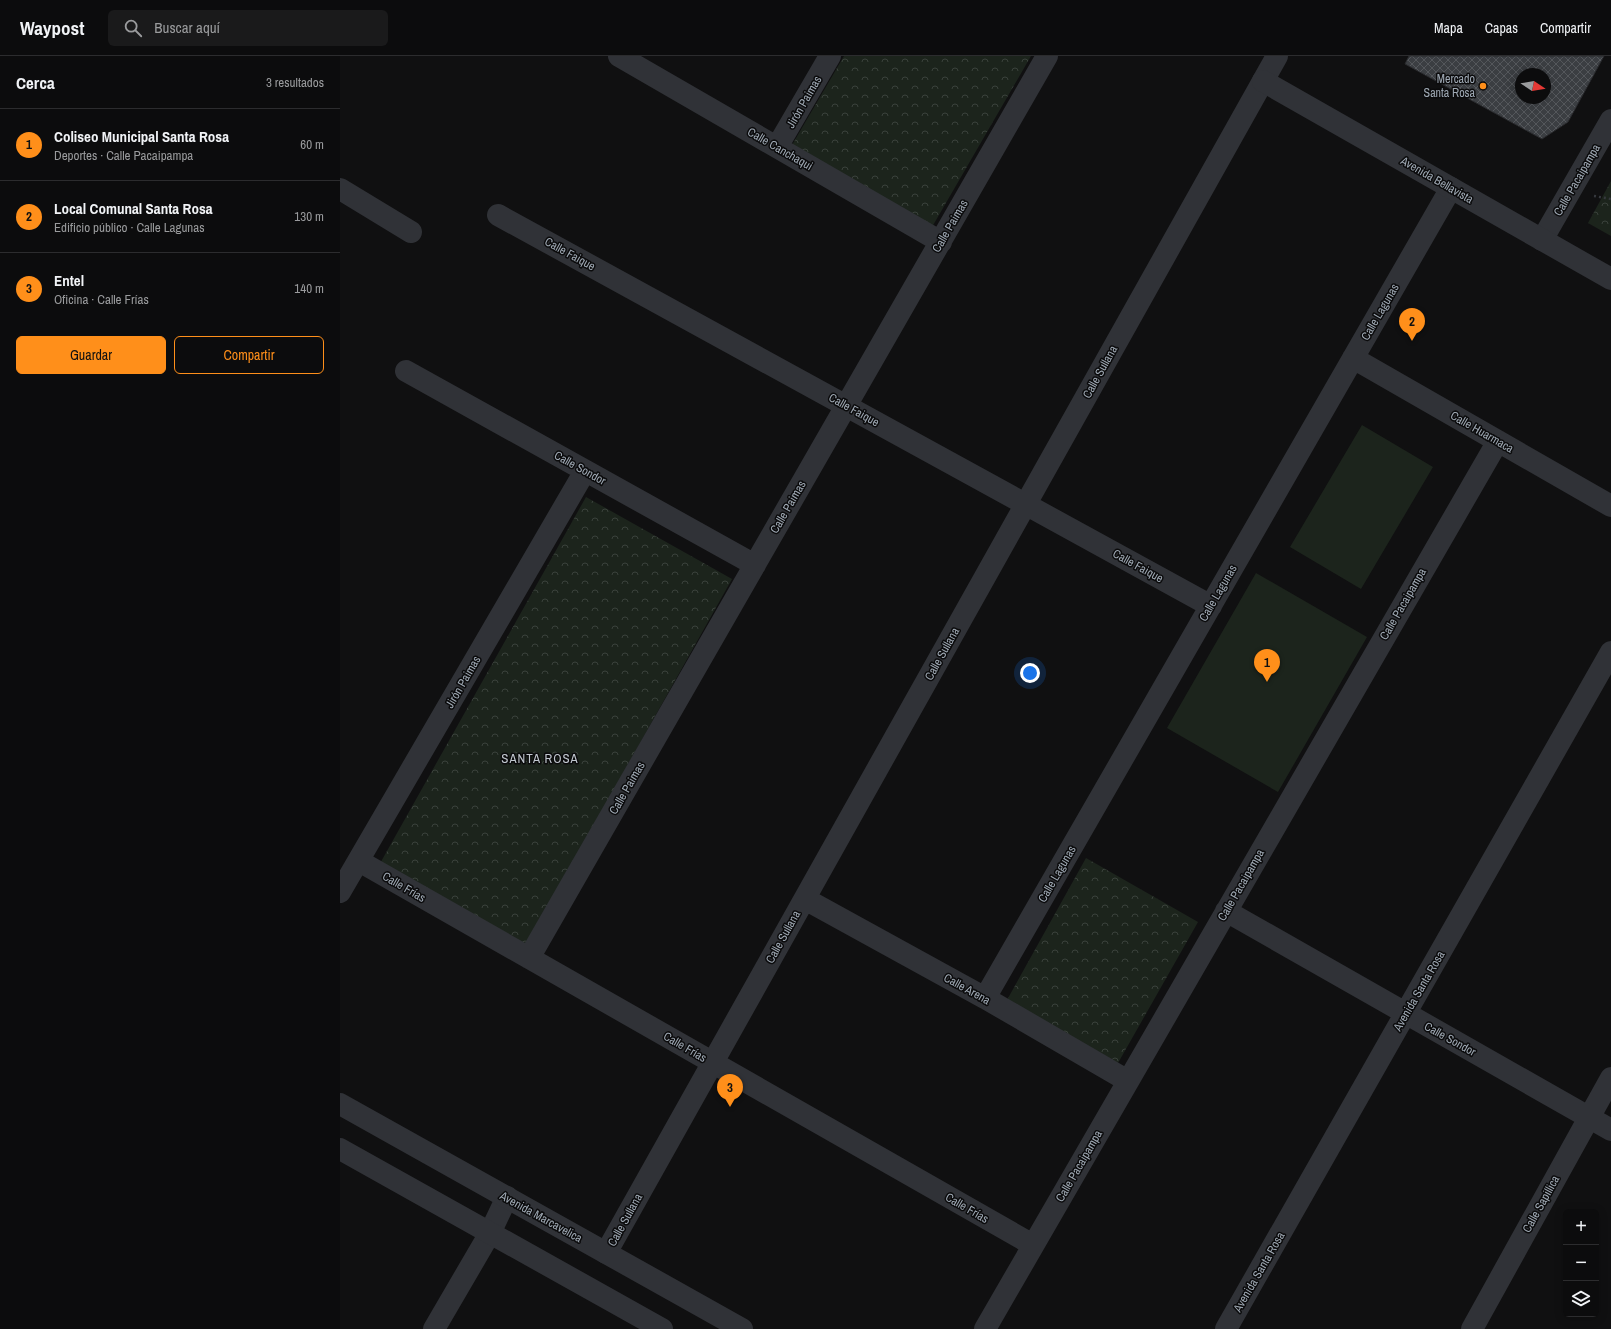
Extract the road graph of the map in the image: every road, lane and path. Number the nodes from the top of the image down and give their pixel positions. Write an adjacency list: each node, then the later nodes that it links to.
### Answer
1 (619, 56): 7 (street, Calle Canchaqui)
2 (830, 56): 7 (street, Jirón Paimas)
3 (1048, 56): 13 (street, Calle Paimas)
4 (1277, 56): 5 (street, Calle Sullana)
5 (1263, 81): 8 (street, Avenida Bellavista); 20 (street, Calle Sullana)
6 (1611, 120): 12 (street, Calle Pacaipampa)
7 (777, 147): 13 (street, Calle Canchaqui)
8 (1451, 188): 12 (street, Avenida Bellavista); 15 (street, Calle Lagunas)
9 (340, 189): 11 (street)
10 (498, 214): 17 (street, Calle Faique)
11 (411, 232)
12 (1542, 240): 14 (street, Avenida Bellavista)
13 (941, 242): 17 (street, Calle Paimas)
14 (1611, 279)
15 (1354, 358): 18 (street, Calle Huarmaca); 23 (street, Calle Lagunas)
16 (406, 371): 19 (street, Calle Sondor)
17 (846, 406): 20 (street, Calle Faique); 22 (street, Calle Paimas)
18 (1498, 441): 21 (street, Calle Huarmaca); 28 (street, Calle Pacaipampa)
19 (585, 471): 22 (street, Calle Sondor); 25 (street, Jirón Paimas)
20 (1026, 505): 23 (street, Calle Faique); 27 (street, Calle Sullana)
21 (1611, 506)
22 (755, 565): 29 (street, Calle Paimas)
23 (1211, 606): 30 (street, Calle Lagunas)
24 (1611, 652): 31 (street, Avenida Santa Rosa)
25 (359, 861): 26 (street, Jirón Paimas); 29 (street, Calle Frías)
26 (340, 892)
27 (805, 899): 30 (street, Calle Arena); 32 (street, Calle Sullana)
28 (1226, 911): 31 (street, Calle Sondor); 34 (street, Calle Pacaipampa)
29 (529, 958): 32 (street, Calle Frías)
30 (985, 998): 34 (street, Calle Arena)
31 (1406, 1014): 36 (street, Calle Sondor); 47 (street, Avenida Santa Rosa)
32 (712, 1063): 41 (street, Calle Frías); 42 (street, Calle Sullana)
33 (1611, 1078): 36 (street, Calle Sapillica)
34 (1128, 1081): 41 (street, Calle Pacaipampa)
35 (340, 1104): 39 (street, Avenida Marcavelica)
36 (1589, 1118): 37 (street, Calle Sondor); 48 (street, Calle Sapillica)
37 (1611, 1130)
38 (340, 1149): 40 (street)
39 (506, 1197): 40 (street); 42 (street, Avenida Marcavelica)
40 (490, 1233): 43 (street); 44 (street)
41 (1033, 1245): 46 (street, Calle Pacaipampa)
42 (606, 1253): 45 (street, Avenida Marcavelica)
43 (434, 1329)
44 (662, 1329)
45 (742, 1329)
46 (985, 1329)
47 (1226, 1329)
48 (1472, 1329)

